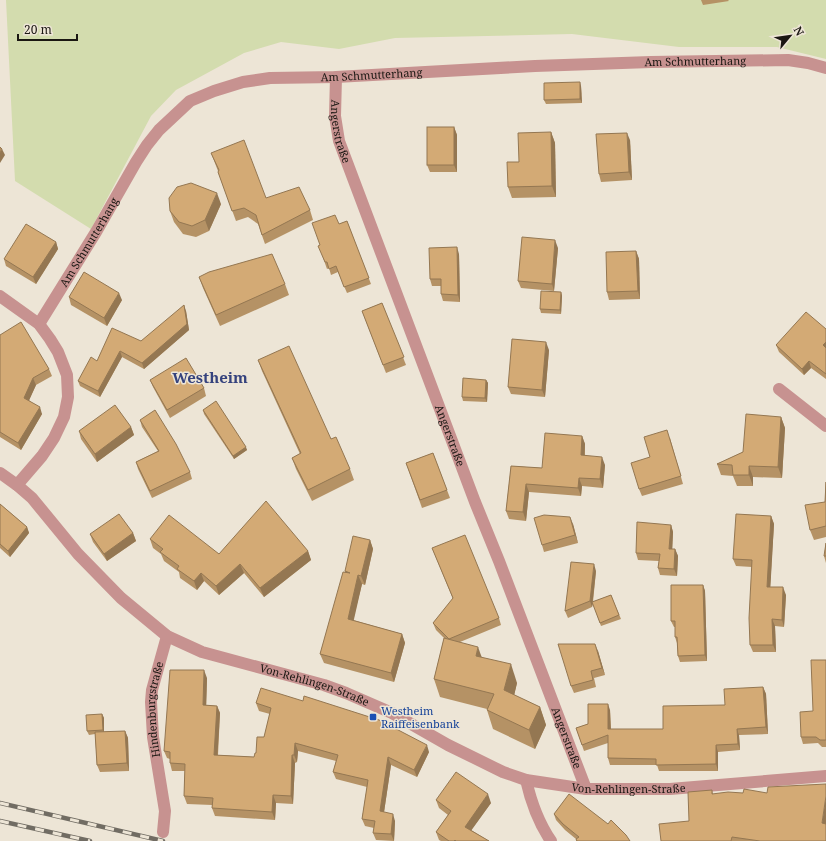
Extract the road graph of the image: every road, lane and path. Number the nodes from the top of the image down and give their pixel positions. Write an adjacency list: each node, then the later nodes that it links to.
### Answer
1 (826, 68): 2 (street, Am Schmutterhang)
2 (336, 76): 4 (street, Am Schmutterhang); 12 (street, Angerstraße)
3 (0, 296): 4 (street)
4 (39, 324): 8 (street)
5 (779, 389): 6 (street)
6 (826, 426)
7 (0, 473): 8 (street, Von-Rehlingen-Straße)
8 (17, 485): 9 (street, Von-Rehlingen-Straße)
9 (168, 636): 11 (street, Von-Rehlingen-Straße); 13 (street, Hindenburgstraße)
10 (826, 776): 12 (street, Von-Rehlingen-Straße)
11 (526, 780): 12 (street, Von-Rehlingen-Straße); 14 (street)
12 (586, 789)
13 (163, 832)
14 (551, 841)

